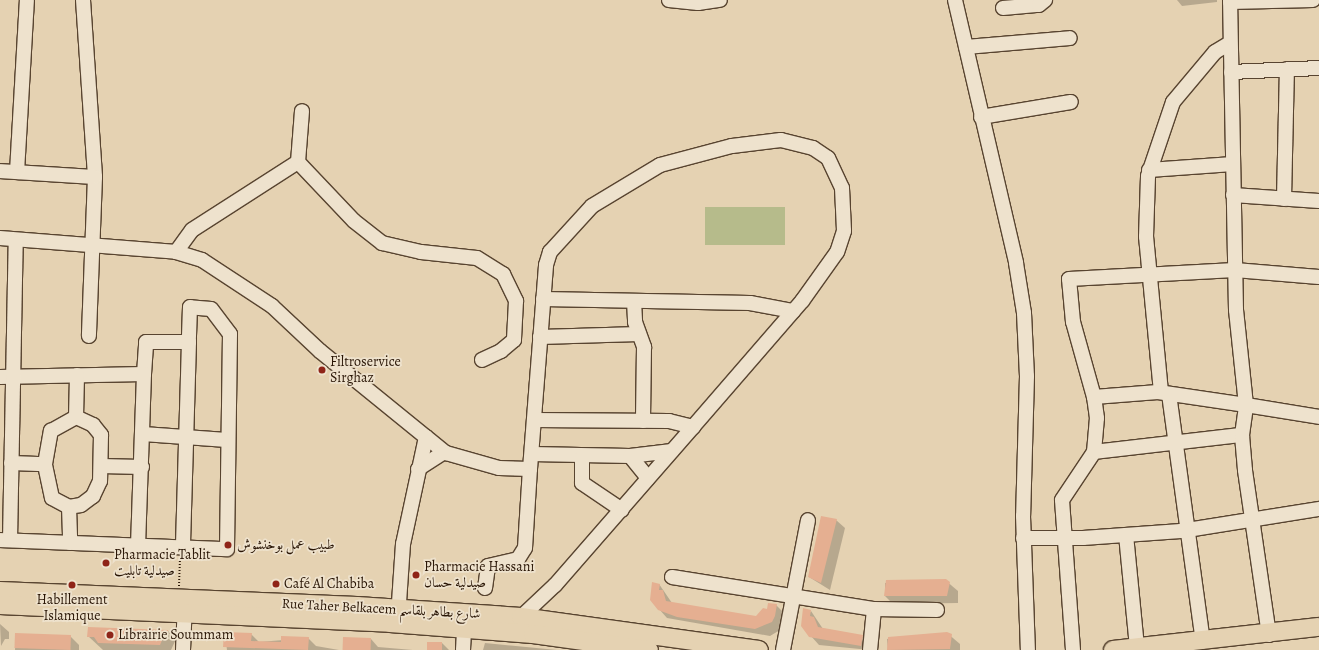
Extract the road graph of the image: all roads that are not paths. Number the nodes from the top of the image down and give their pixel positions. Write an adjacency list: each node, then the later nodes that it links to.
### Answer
1 (27, 0): 24 (street)
2 (83, 0): 25 (street)
3 (668, 0): 4 (street)
4 (720, 0)
5 (955, 0): 13 (street)
6 (1045, 0): 10 (street)
7 (1314, 0): 9 (street)
8 (1230, 1): 9 (street); 12 (street)
9 (1293, 1)
10 (1003, 8)
11 (1070, 38): 13 (street)
12 (1230, 43): 16 (street); 22 (street)
13 (966, 47): 19 (street)
14 (1319, 68): 15 (street)
15 (1287, 69): 16 (street); 27 (street)
16 (1231, 72): 21 (street)
17 (1071, 102): 19 (street)
18 (302, 111): 20 (street)
19 (981, 117): 81 (street)
20 (298, 162): 32 (street); 43 (street)
21 (1233, 164): 22 (street); 26 (street)
22 (1149, 170): 34 (street)
23 (0, 171): 24 (street)
24 (17, 172): 25 (street)
25 (95, 177): 31 (street)
26 (1233, 195): 27 (street); 33 (street)
27 (1284, 199): 28 (street)
28 (1319, 201)
29 (0, 238): 30 (street)
30 (16, 241): 31 (street); 46 (street)
31 (94, 248): 32 (street); 40 (street)
32 (176, 252): 57 (street)
33 (1235, 270): 34 (street); 35 (street); 49 (street)
34 (1149, 274): 47 (street); 48 (street)
35 (1319, 277)
36 (543, 299): 37 (street); 38 (street); 41 (street)
37 (634, 301): 38 (street); 39 (street)
38 (793, 311): 54 (street)
39 (639, 334): 41 (street); 53 (street)
40 (89, 336)
41 (540, 337): 52 (street)
42 (189, 342): 44 (street); 58 (street); 59 (street)
43 (482, 360)
44 (144, 374): 45 (street); 55 (street)
45 (77, 375): 46 (street); 50 (street)
46 (6, 376): 71 (street)
47 (1165, 393): 48 (street); 49 (street); 60 (street)
48 (1094, 397): 63 (street)
49 (1246, 406): 51 (street); 56 (street)
50 (76, 417): 67 (street); 68 (street)
51 (1319, 417)
52 (534, 420): 53 (street); 64 (street)
53 (643, 421): 54 (street)
54 (693, 427): 61 (street)
55 (143, 434): 58 (street); 69 (street)
56 (1242, 435): 60 (street); 78 (street)
57 (426, 437): 62 (street); 72 (street)
58 (185, 438): 59 (street); 86 (street)
59 (227, 440): 86 (street)
60 (1176, 445): 63 (street); 79 (street)
61 (672, 451): 65 (street); 73 (street)
62 (444, 452): 70 (street); 72 (street)
63 (1094, 452): 82 (street)
64 (532, 454): 66 (street); 70 (street)
65 (630, 456): 66 (street); 73 (street)
66 (582, 458): 76 (street)
67 (45, 464): 71 (street); 74 (street)
68 (101, 466): 69 (street); 74 (street)
69 (142, 467): 85 (street)
70 (530, 468): 88 (street)
71 (7, 469): 83 (street)
72 (418, 469): 95 (street)
73 (648, 478): 76 (street)
74 (69, 507): 84 (street)
75 (1319, 509): 78 (street)
76 (622, 510): 96 (street)
77 (808, 520): 90 (street)
78 (1251, 520): 79 (street); 99 (street)
79 (1187, 530): 80 (street); 100 (street)
80 (1126, 535): 82 (street); 101 (street)
81 (1023, 538): 82 (street); 108 (street)
82 (1065, 538): 109 (street)
83 (5, 540): 84 (street)
84 (70, 543): 85 (street)
85 (138, 546): 86 (street)
86 (183, 548)
87 (672, 577): 90 (street)
88 (485, 588)
89 (0, 591): 91 (main road, Rue Taher Belkacem شارع بطاهر بلقاسم)
90 (792, 596): 93 (street); 106 (street)
91 (183, 599): 92 (main road, Rue Taher Belkacem شارع بطاهر بلقاسم); 95 (main road, Rue Taher Belkacem شارع بطاهر بلقاسم); 102 (street)
92 (0, 605)
93 (874, 609): 94 (street); 107 (street)
94 (937, 610)
95 (398, 616): 96 (main road, Rue Taher Belkacem شارع بطاهر بلقاسم); 98 (main road, Rue Taher Belkacem شارع بطاهر بلقاسم)
96 (521, 617): 105 (main road, Rue Taher Belkacem شارع بطاهر بلقاسم)
97 (1319, 627): 99 (main road)
98 (464, 629): 103 (street); 104 (main road, Rue Taher Belkacem شارع بطاهر بلقاسم)
99 (1269, 634): 100 (main road)
100 (1203, 642): 101 (main road)
101 (1137, 648): 110 (main road)
102 (183, 650)
103 (463, 650)
104 (646, 650)
105 (759, 650)
106 (784, 650)
107 (870, 650)
108 (1028, 650)
109 (1073, 650)
110 (1113, 650)

